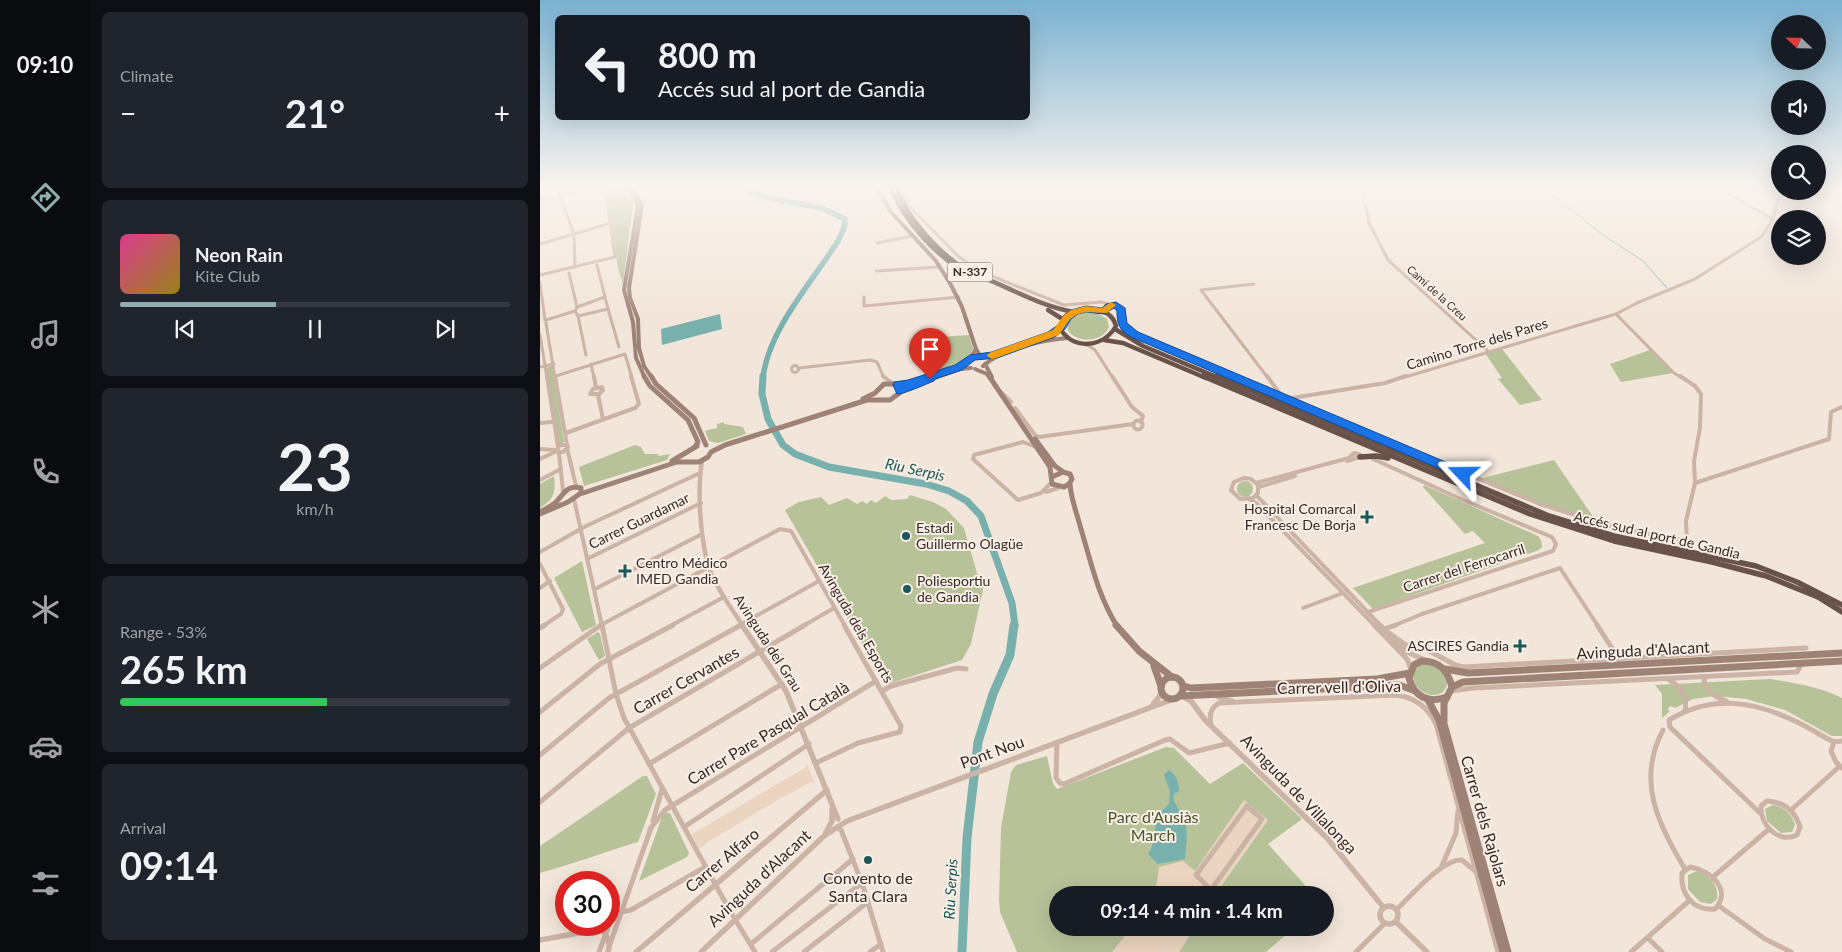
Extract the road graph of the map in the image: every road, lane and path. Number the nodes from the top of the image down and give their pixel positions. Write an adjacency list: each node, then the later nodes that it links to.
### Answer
1 (612, 232): 15 (street)
2 (635, 232): 81 (main road)
3 (638, 232): 78 (main road)
4 (909, 232): 11 (main road)
5 (921, 232): 31 (highway, N-337)
6 (927, 232): 29 (highway, N-337)
7 (935, 232): 25 (street)
8 (1374, 232): 43 (street, Camí de la Creu)
9 (1766, 232): 30 (street, Camino Torre dels Pares)
10 (573, 233): 12 (street); 15 (street)
11 (912, 236): 13 (street); 16 (main road)
12 (540, 243)
13 (877, 243)
14 (597, 265): 22 (street)
15 (575, 267): 19 (street)
16 (940, 267): 17 (street); 24 (main road)
17 (876, 271)
18 (569, 273): 28 (street)
19 (540, 275)
20 (540, 282): 33 (street)
21 (1254, 284): 63 (street)
22 (605, 297): 26 (street); 28 (street)
23 (864, 297): 24 (street)
24 (959, 298): 42 (main road)
25 (1112, 305): 27 (street); 63 (street)
26 (608, 309): 28 (street); 41 (street)
27 (1104, 311): 29 (highway, N-337); 36 (highway, Accés sud al port de Gandia)
28 (576, 312): 33 (street); 44 (street)
29 (1074, 312): 31 (highway)
30 (1616, 314): 43 (street, Camino Torre dels Pares); 97 (street)
31 (1064, 320): 35 (highway)
32 (540, 321): 33 (street)
33 (546, 321): 34 (street); 47 (street)
34 (541, 325)
35 (1061, 327): 38 (highway); 45 (main road)
36 (1115, 329): 39 (highway); 127 (highway, Accés sud al port de Gandia)
37 (540, 335): 50 (street)
38 (1067, 338): 40 (highway); 49 (main road)
39 (1104, 340): 40 (highway, Accés sud al port de Gandia); 101 (highway, Accés sud al port de Gandia)
40 (1086, 344): 72 (street)
41 (619, 347)
42 (976, 349): 45 (main road); 46 (main road)
43 (1488, 351): 63 (street, Camino Torre dels Pares)
44 (586, 356)
45 (982, 357): 46 (main road); 49 (main road)
46 (969, 361): 52 (main road); 56 (main road)
47 (554, 364): 50 (street); 53 (street)
48 (591, 364): 53 (street); 58 (street); 67 (street)
49 (985, 364): 52 (main road); 61 (main road)
50 (542, 367): 70 (street)
51 (799, 368): 54 (street)
52 (973, 369): 59 (main road); 76 (main road)
53 (556, 376): 75 (street)
54 (884, 378): 55 (street); 57 (street)
55 (892, 383): 56 (main road); 57 (main road)
56 (898, 385): 59 (main road)
57 (881, 386): 60 (main road)
58 (596, 388): 62 (street); 62 (street)
59 (900, 391): 64 (main road)
60 (875, 393): 64 (main road); 71 (main road)
61 (1002, 393): 65 (street); 93 (main road)
62 (598, 394): 69 (street)
63 (1284, 399): 114 (street)
64 (879, 400): 71 (main road)
65 (1011, 402)
66 (1842, 407): 97 (street)
67 (635, 408): 69 (street)
68 (1015, 408): 74 (street)
69 (603, 420): 75 (street)
70 (552, 422): 73 (street); 84 (street)
71 (794, 422): 79 (main road)
72 (1141, 422): 74 (street); 74 (street)
73 (540, 423)
74 (1133, 424)
75 (566, 432): 80 (street)
76 (1028, 435): 77 (street); 82 (main road)
77 (1022, 442): 82 (street); 105 (street)
78 (707, 445): 79 (main road); 81 (main road); 85 (main road)
79 (723, 446): 85 (main road)
80 (567, 447): 84 (street); 84 (street); 100 (street)
81 (695, 447): 86 (main road)
82 (1036, 447): 96 (main road)
83 (540, 449): 84 (street)
84 (557, 450): 88 (street); 92 (street)
85 (711, 452): 91 (main road)
86 (687, 454): 90 (main road); 104 (main road)
87 (1360, 457): 99 (street); 101 (highway)
88 (540, 459)
89 (1373, 459): 130 (street, Carrer del Ferrocarril)
90 (688, 461): 91 (main road); 104 (main road)
91 (702, 461): 94 (street, Avinguda del Grau)
92 (561, 469): 95 (street); 103 (street)
93 (1062, 471): 96 (main road); 98 (main road)
94 (700, 473): 112 (street, Avinguda del Grau); 115 (street)
95 (540, 480)
96 (1052, 480): 102 (main road); 105 (street)
97 (1695, 482): 114 (street)
98 (1070, 484): 102 (main road); 107 (main road)
99 (1257, 485): 106 (street); 110 (street)
100 (576, 486): 103 (main road); 104 (main road)
101 (1463, 487): 131 (highway, Accés sud al port de Gandia)
102 (1060, 488): 105 (street); 107 (main road)
103 (563, 491): 108 (main road)
104 (581, 492): 109 (main road)
105 (1041, 493)
106 (1256, 495): 110 (street); 130 (street)
107 (1071, 498): 144 (main road)
108 (559, 499): 111 (main road); 113 (main road)
109 (574, 499): 111 (main road); 115 (street)
110 (1249, 499): 125 (street)
111 (566, 502): 113 (main road)
112 (701, 503): 116 (street, Avinguda del Grau); 118 (street, Carrer Guardamar)
113 (540, 513)
114 (1686, 521)
115 (581, 529): 117 (street); 118 (street)
116 (702, 534): 120 (street, Avinguda del Grau); 124 (street)
117 (540, 552)
118 (588, 559): 124 (street)
119 (540, 564): 121 (street)
120 (709, 566): 122 (street, Avinguda dels Esports); 126 (street, Avinguda del Grau); 132 (street)
121 (550, 581): 123 (street); 134 (street)
122 (819, 581): 128 (street, Avinguda dels Esports); 133 (street)
123 (540, 588)
124 (595, 588): 132 (street)
125 (1344, 593): 129 (street); 148 (street)
126 (724, 598): 133 (street, Avinguda del Grau); 139 (street)
127 (1842, 605)
128 (834, 608): 137 (street, Carrer Cervantes); 152 (street, Avinguda dels Esports)
129 (1303, 608)
130 (1368, 612): 135 (street)
131 (1842, 612)
132 (602, 624): 139 (street); 145 (street)
133 (741, 624): 137 (street, Avinguda del Grau); 161 (street)
134 (540, 628)
135 (1385, 630): 140 (street, Avinguda d'Alacant); 140 (street); 141 (street)
136 (1806, 648): 140 (street, Avinguda d'Alacant)
137 (760, 651): 153 (street, Avinguda del Grau); 173 (street, Carrer Cervantes)
138 (1842, 653): 147 (main road, Avinguda d'Alacant)
139 (609, 659): 161 (street); 170 (street)
140 (1619, 659)
141 (1427, 660): 147 (main road); 148 (main road)
142 (1842, 661): 143 (main road, Avinguda d'Alacant)
143 (1802, 663): 150 (street, Avinguda d'Alacant); 158 (main road, Avinguda d'Alacant)
144 (1154, 665): 149 (main road); 154 (main road)
145 (540, 668)
146 (966, 669): 157 (street)
147 (1446, 669): 158 (main road)
148 (1410, 671): 155 (main road); 159 (main road)
149 (1172, 677): 154 (main road); 155 (main road)
150 (1704, 678): 151 (street, Avinguda d'Alacant); 167 (street)
151 (1668, 679): 158 (street, Avinguda d'Alacant); 169 (street, Avinguda d'Alacant)
152 (876, 681): 157 (street, Avinguda dels Esports); 172 (street, Carrer Pare Pasqual Català)
153 (782, 684): 172 (street, Avinguda del Grau); 182 (street)
154 (1161, 686): 160 (main road)
155 (1184, 686): 164 (main road)
156 (1382, 686): 159 (main road); 162 (main road); 163 (street)
157 (882, 691): 181 (street, Avinguda dels Esports)
158 (1450, 691): 165 (main road); 235 (main road, Carrer dels Rajolars)
159 (1416, 692): 165 (main road)
160 (1162, 693): 164 (main road); 168 (street)
161 (616, 694): 173 (street); 180 (street)
162 (1212, 695): 164 (main road); 166 (street, Carrer vell d'Oliva)
163 (1374, 696): 166 (street, Carrer vell d'Oliva); 187 (street, Carrer vell d'Oliva)
164 (1180, 697): 168 (street); 171 (street, Avinguda de Villalonga)
165 (1428, 700): 234 (main road, Carrer dels Rajolars)
166 (1234, 702): 171 (street, Carrer vell d'Oliva)
167 (1728, 702): 169 (street); 176 (street)
168 (1149, 708): 179 (street)
169 (1686, 711): 192 (street)
170 (540, 712)
171 (1211, 725): 177 (street, Avinguda de Villalonga)
172 (801, 727): 178 (street, Avinguda del Grau); 190 (street, Carrer Pare Pasqual Català)
173 (629, 728): 182 (street); 188 (street, Carrer Cervantes)
174 (1663, 730): 200 (street)
175 (1842, 741): 176 (street)
176 (1834, 742): 183 (street)
177 (1230, 743): 179 (street); 210 (street, Avinguda de Villalonga)
178 (809, 744): 181 (street, Avinguda del Grau); 194 (street)
179 (1056, 744): 185 (street, Pont Nou)
180 (540, 755)
181 (816, 763): 186 (street, Avinguda del Grau)
182 (650, 764): 184 (street)
183 (1841, 767): 191 (street)
184 (662, 787): 190 (street); 195 (street)
185 (937, 787): 193 (street, Avinguda d'Alacant)
186 (827, 790): 189 (street, Avinguda del Grau); 205 (street, Carrer Alfaro)
187 (1457, 801): 201 (street); 202 (street, Carrer vell d'Oliva)
188 (540, 802)
189 (832, 804): 193 (street, Avinguda del Grau); 197 (street, Avinguda del Grau)
190 (672, 805): 194 (street); 195 (street, Carrer Pare Pasqual Català)
191 (1791, 810): 192 (street); 196 (street)
192 (1760, 812): 196 (street)
193 (837, 823): 197 (street, Avinguda d'Alacant); 198 (street)
194 (684, 827): 199 (street)
195 (650, 829): 212 (street)
196 (1769, 829): 203 (street)
197 (824, 836): 213 (street, Avinguda d'Alacant)
198 (853, 859): 204 (street); 220 (street)
199 (705, 867): 205 (street); 212 (street)
200 (1685, 869): 203 (street); 207 (street)
201 (1440, 870): 202 (street); 211 (street)
202 (1477, 873): 233 (street, Carrer vell d'Oliva)
203 (1714, 878): 209 (street)
204 (862, 883): 208 (street); 227 (street)
205 (714, 884): 213 (street); 224 (street, Carrer Alfaro)
206 (1209, 893): 206 (street)
207 (1690, 900): 209 (street); 218 (street)
208 (868, 902): 221 (street); 228 (street)
209 (1719, 906): 238 (street)
210 (1384, 908): 211 (street); 214 (street)
211 (1396, 910): 215 (street)
212 (621, 912): 222 (street)
213 (735, 920): 220 (street); 225 (street, Avinguda d'Alacant)
214 (1385, 922): 215 (street); 231 (street)
215 (1396, 922): 232 (street)
216 (563, 936): 219 (street)
217 (602, 936): 223 (street)
218 (1648, 938): 236 (street); 237 (street)
219 (540, 940)
220 (751, 944): 226 (street)
221 (880, 944): 229 (street); 230 (street)
222 (609, 948)
223 (599, 952)
224 (636, 952)
225 (700, 952)
226 (755, 952)
227 (772, 952)
228 (804, 952)
229 (870, 952)
230 (883, 952)
231 (1356, 952)
232 (1427, 952)
233 (1498, 952)
234 (1503, 952)
235 (1508, 952)
236 (1631, 952)
237 (1662, 952)
238 (1791, 952)

